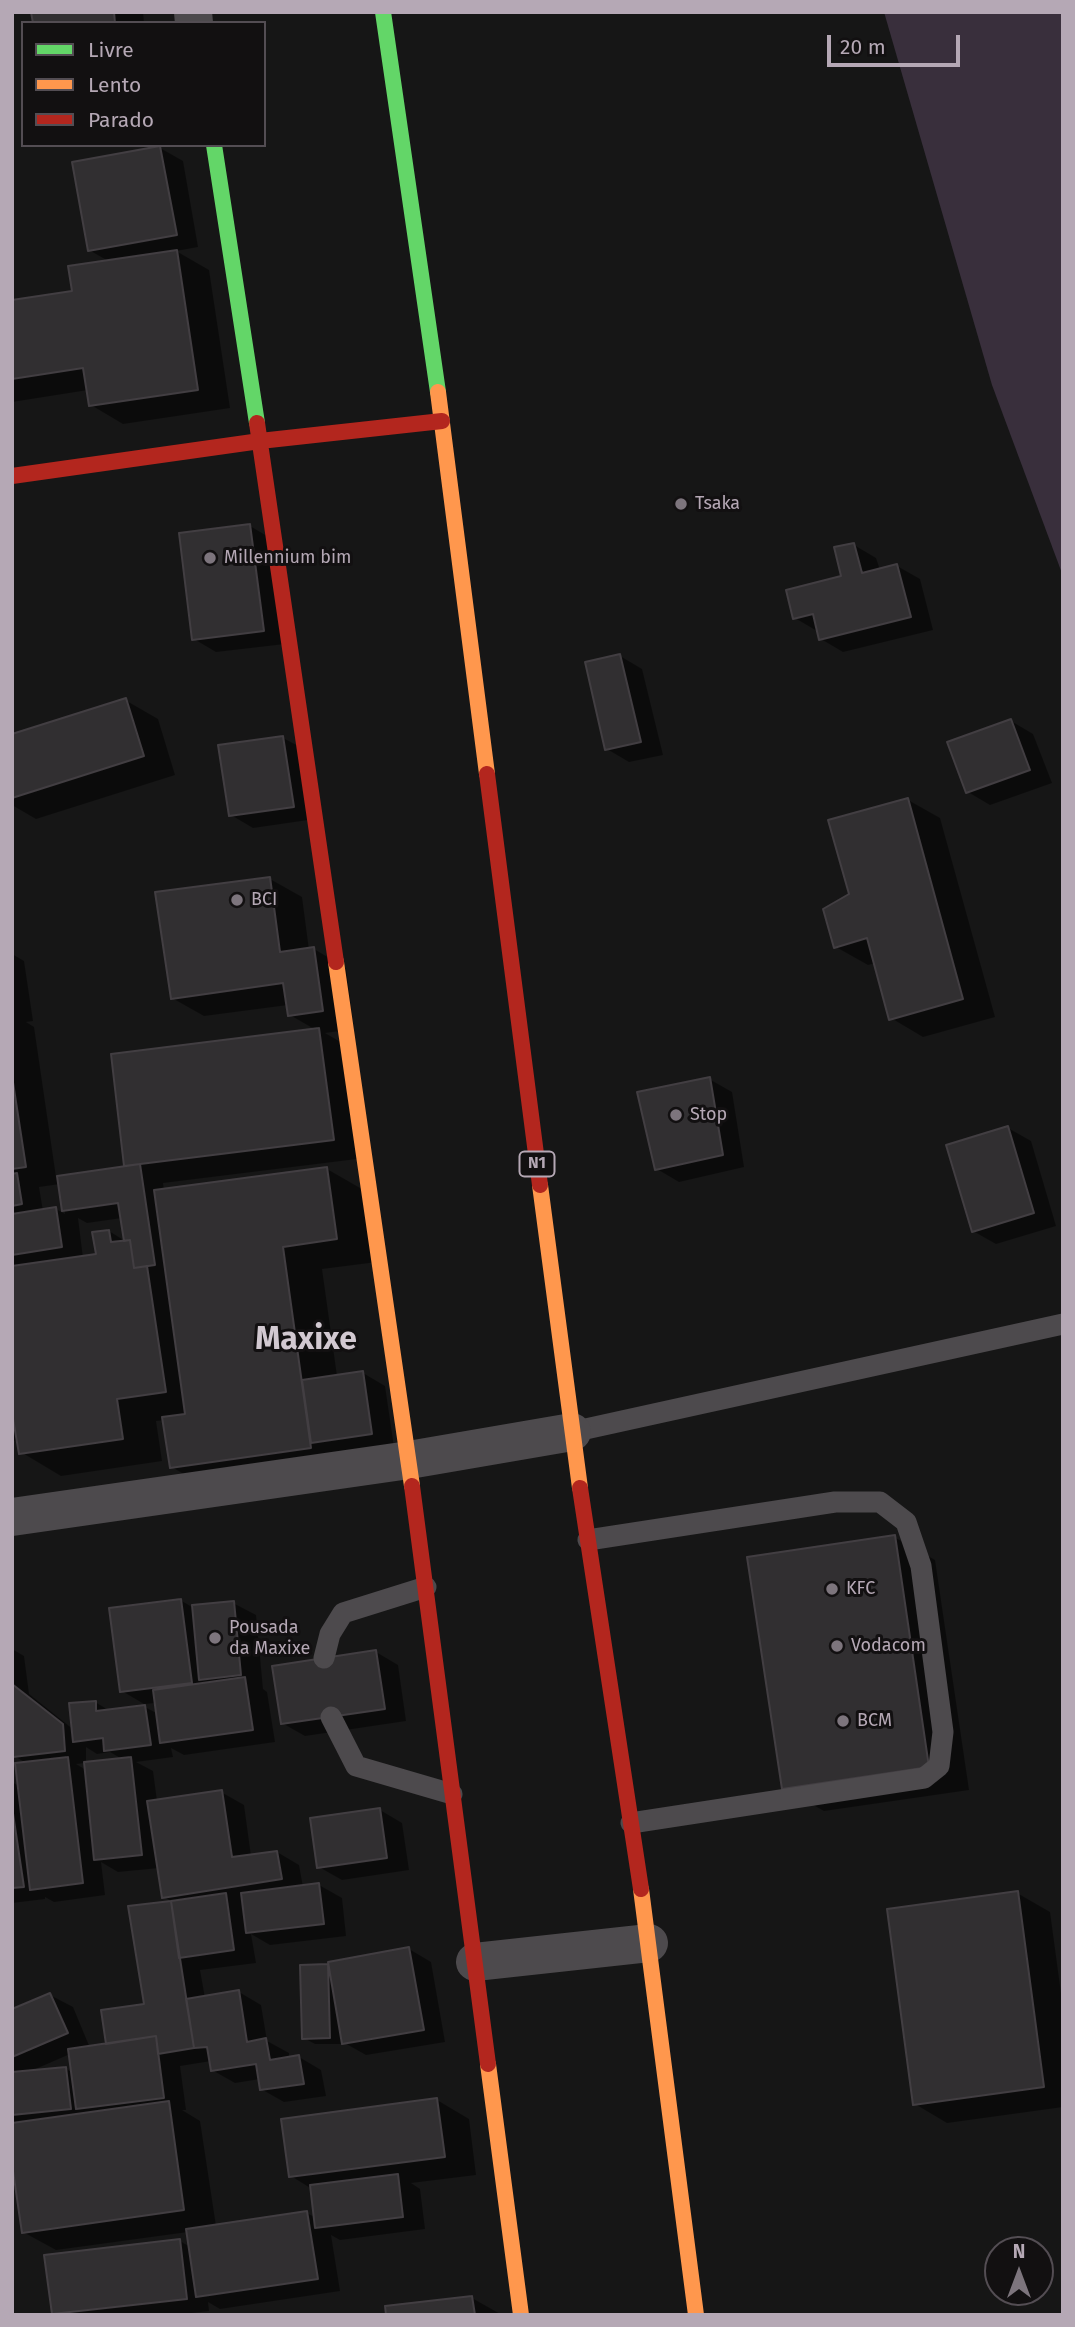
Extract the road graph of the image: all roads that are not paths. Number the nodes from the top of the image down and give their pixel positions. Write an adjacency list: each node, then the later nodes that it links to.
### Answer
1 (383, 12): 3 (main road, N1)
2 (214, 147): 4 (main road)
3 (442, 421): 4 (main road); 7 (main road, N1)
4 (260, 441): 5 (main road); 8 (main road)
5 (12, 476)
6 (1063, 1324): 7 (lane)
7 (572, 1432): 8 (street); 10 (main road, N1)
8 (409, 1460): 9 (street); 11 (main road)
9 (12, 1517)
10 (588, 1540): 15 (main road, N1); 15 (lane)
11 (426, 1587): 12 (lane); 14 (main road)
12 (324, 1658)
13 (331, 1717): 14 (lane)
14 (452, 1794): 17 (main road)
15 (631, 1822): 16 (main road, N1)
16 (649, 1943): 17 (street); 19 (main road, N1)
17 (475, 1962): 18 (main road)
18 (521, 2315)
19 (696, 2315)

